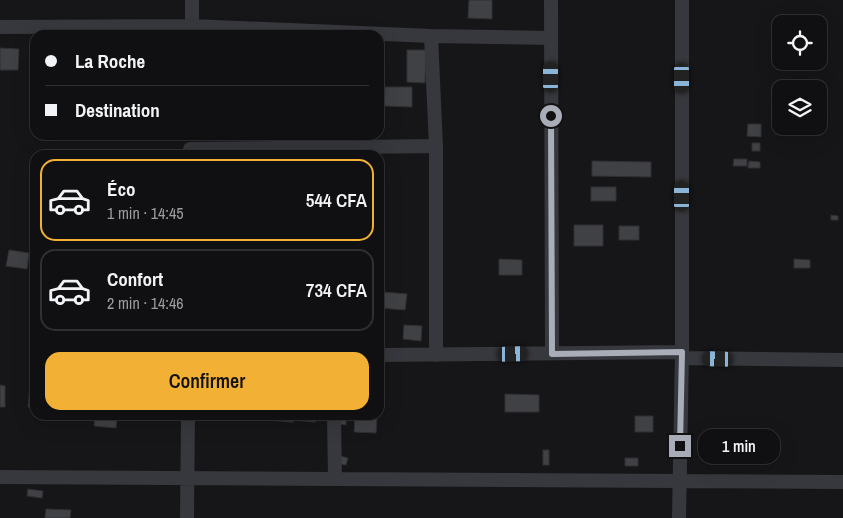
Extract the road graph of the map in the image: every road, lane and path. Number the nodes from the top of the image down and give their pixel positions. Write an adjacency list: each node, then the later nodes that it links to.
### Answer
1 (192, 0): 6 (street)
2 (551, 0): 9 (street)
3 (682, 0): 17 (street)
4 (0, 27): 5 (street)
5 (144, 30)
6 (192, 30)
7 (384, 35): 8 (street)
8 (431, 36): 9 (street); 11 (street)
9 (551, 38): 14 (street)
10 (190, 146): 12 (street)
11 (436, 146): 13 (street); 16 (street)
12 (300, 150)
13 (350, 150)
14 (552, 354): 16 (street); 17 (street)
15 (384, 355): 16 (street)
16 (436, 355)
17 (682, 355): 18 (street); 24 (street)
18 (843, 360)
19 (188, 420): 22 (street)
20 (334, 420): 23 (street)
21 (0, 477): 22 (street)
22 (187, 478): 23 (street); 26 (street)
23 (335, 479): 24 (street)
24 (680, 481): 25 (street); 27 (street)
25 (843, 482)
26 (187, 518)
27 (679, 518)

